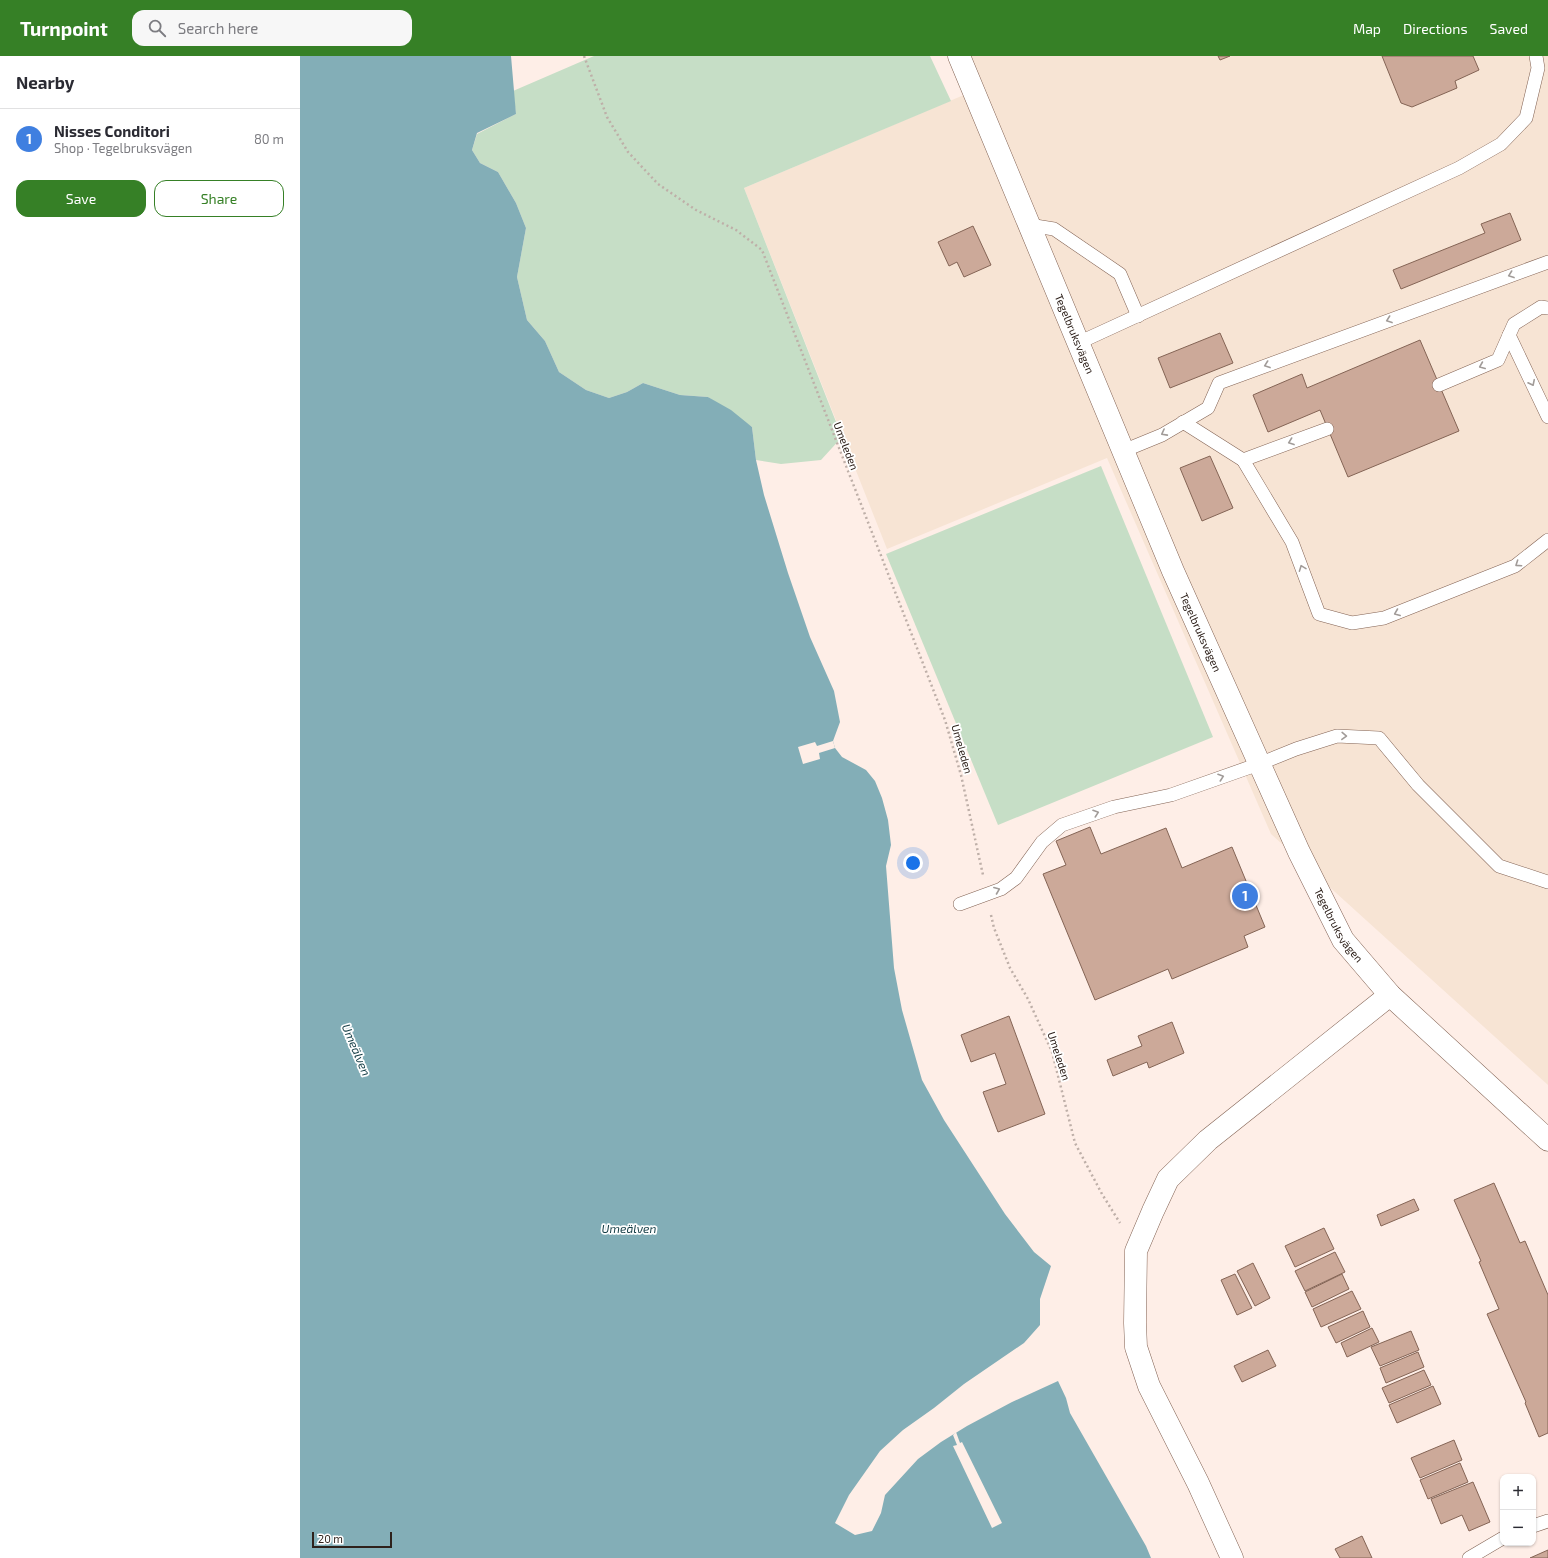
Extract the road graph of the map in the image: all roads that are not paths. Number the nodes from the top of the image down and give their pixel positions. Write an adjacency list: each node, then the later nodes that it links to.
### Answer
1 (959, 56): 3 (street, Tegelbruksvägen)
2 (1536, 56): 6 (lane)
3 (1029, 225): 6 (lane); 8 (street, Tegelbruksvägen)
4 (1548, 262): 11 (lane, one-way to 11)
5 (1548, 308): 7 (lane)
6 (1138, 316): 8 (lane)
7 (1509, 335): 9 (lane, one-way to 9); 10 (lane, one-way to 10)
8 (1078, 343): 13 (street, Tegelbruksvägen)
9 (1439, 385)
10 (1548, 417)
11 (1183, 422): 13 (lane, one-way to 13); 14 (lane)
12 (1327, 429): 14 (lane, one-way to 14)
13 (1123, 451): 16 (street, Tegelbruksvägen)
14 (1243, 460): 15 (lane, one-way to 14)
15 (1548, 540)
16 (1259, 764): 17 (lane, one-way to 17); 18 (lane, one-way to 16); 19 (street, Tegelbruksvägen)
17 (1548, 882)
18 (960, 904)
19 (1390, 995): 20 (street, Tegelbruksvägen); 24 (street)
20 (1548, 1140)
21 (1548, 1521): 22 (lane)
22 (1536, 1525)
23 (1500, 1540): 25 (lane)
24 (1232, 1558)
25 (1469, 1558)

